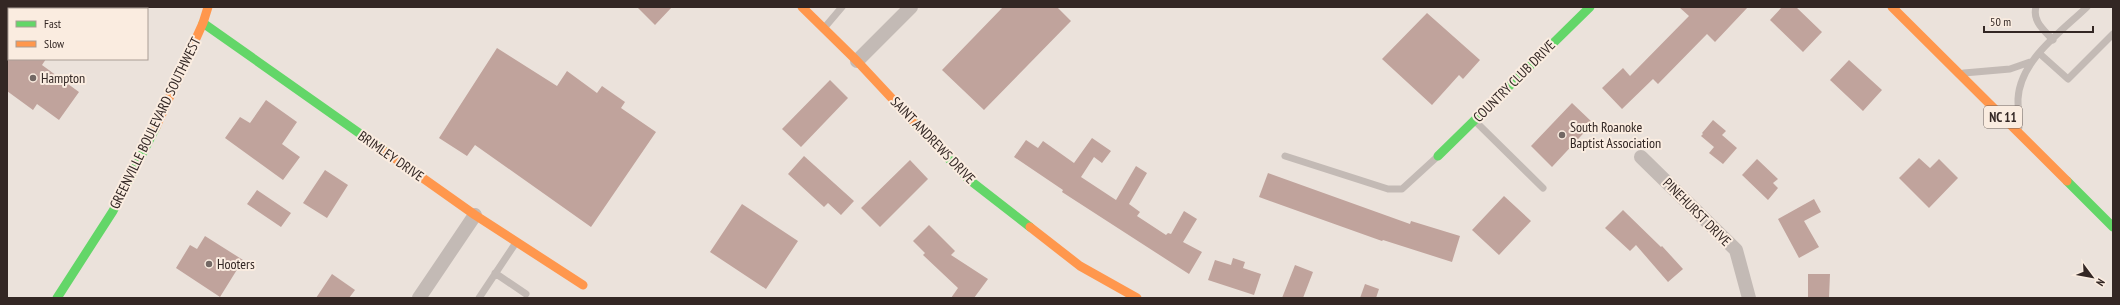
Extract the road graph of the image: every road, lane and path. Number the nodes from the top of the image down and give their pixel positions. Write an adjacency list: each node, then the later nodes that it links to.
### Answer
1 (208, 7): 9 (main road, GREENVILLE BOULEVARD SOUTHWEST)
2 (802, 7): 10 (main road, SAINT ANDREWS DRIVE)
3 (842, 7): 10 (lane)
4 (911, 7): 14 (street)
5 (1590, 7): 17 (main road, COUNTRY CLUB DRIVE)
6 (1892, 7): 16 (main road, NC 11)
7 (2036, 7): 12 (lane)
8 (2087, 7): 12 (lane)
9 (203, 23): 23 (main road, BRIMLEY DRIVE); 29 (main road, GREENVILLE BOULEVARD SOUTHWEST)
10 (823, 28): 14 (main road, SAINT ANDREWS DRIVE)
11 (2113, 34): 13 (lane)
12 (2053, 40): 13 (lane)
13 (2039, 53): 15 (lane)
14 (857, 61): 32 (main road, SAINT ANDREWS DRIVE)
15 (2030, 62): 16 (lane); 18 (lane)
16 (1959, 74): 18 (main road, NC 11)
17 (1474, 121): 20 (main road, COUNTRY CLUB DRIVE); 22 (lane)
18 (2020, 134): 24 (main road, NC 11)
19 (1285, 156): 20 (lane)
20 (1438, 156)
21 (1641, 157): 33 (street, PINEHURST DRIVE)
22 (1543, 188)
23 (475, 215): 25 (main road, BRIMLEY DRIVE); 30 (street)
24 (2113, 226)
25 (516, 242): 26 (lane); 27 (main road, BRIMLEY DRIVE)
26 (495, 273): 28 (lane); 31 (lane)
27 (583, 285)
28 (526, 294)
29 (58, 298)
30 (419, 298)
31 (479, 298)
32 (1137, 298)
33 (1749, 298)

